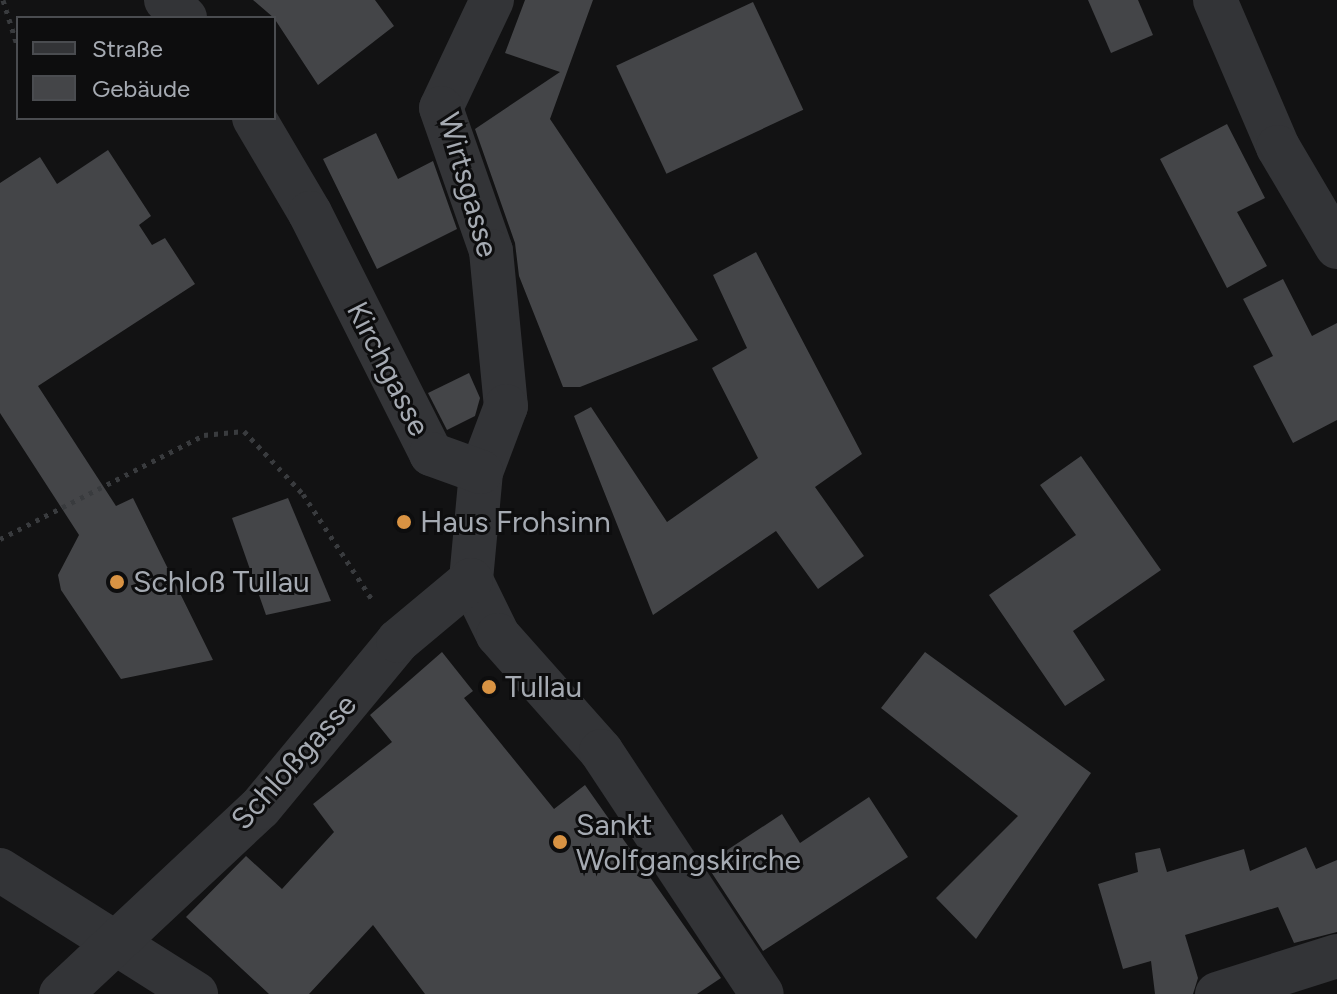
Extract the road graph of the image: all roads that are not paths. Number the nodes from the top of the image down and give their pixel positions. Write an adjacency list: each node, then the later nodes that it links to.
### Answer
1 (166, 0): 4 (street)
2 (492, 0): 7 (street, Wirtsgasse)
3 (1215, 0): 6 (street)
4 (183, 16)
5 (255, 120): 7 (street, Kirchgasse)
6 (1337, 247)
7 (481, 472): 8 (street)
8 (471, 580): 10 (street, Schloßgasse); 14 (street)
9 (0, 870): 10 (street)
10 (118, 945): 12 (street, Schloßgasse); 13 (street)
11 (1337, 956): 15 (street)
12 (61, 994)
13 (196, 994)
14 (762, 994)
15 (1217, 994)

